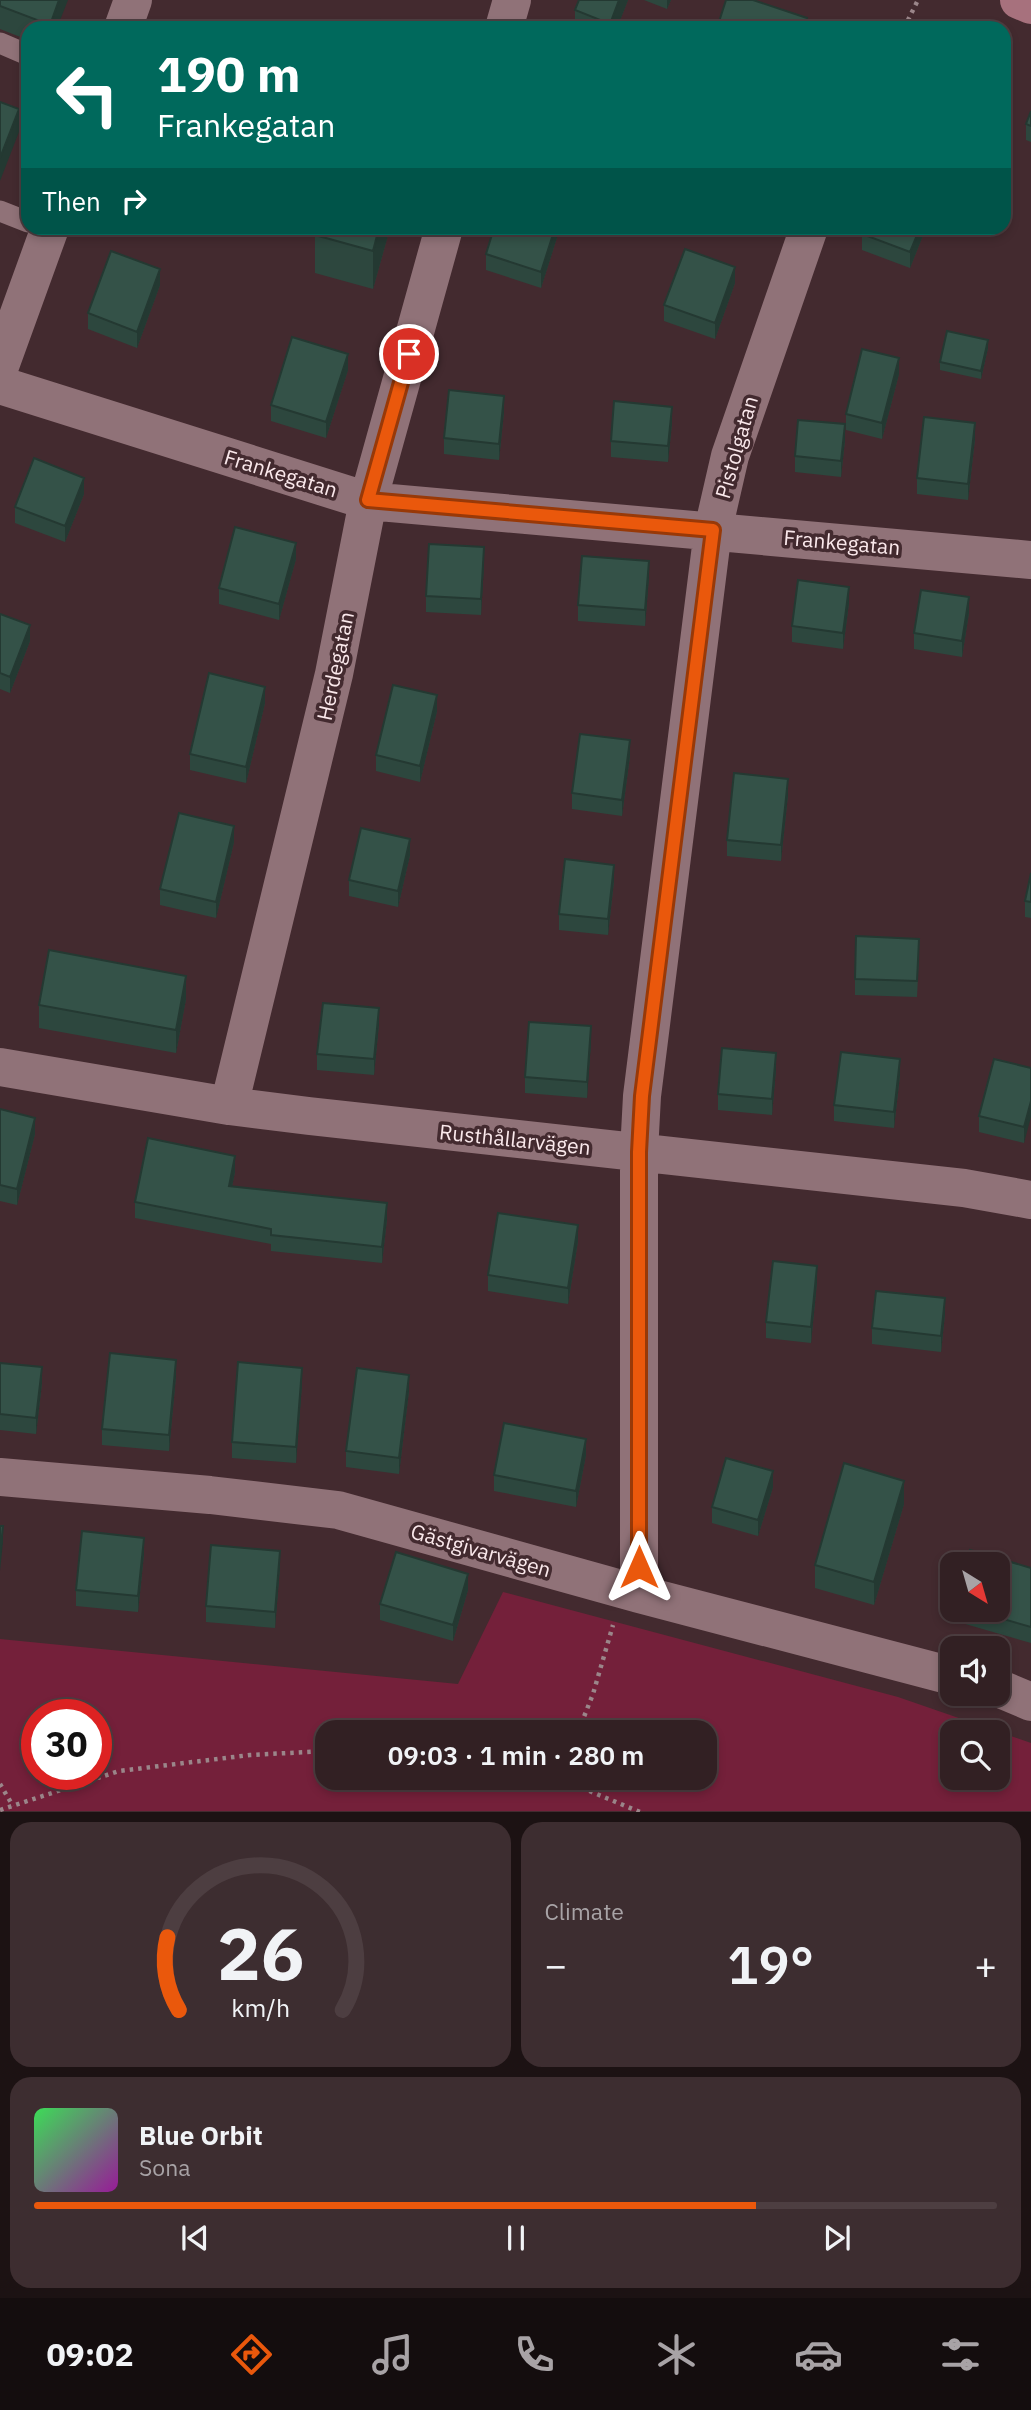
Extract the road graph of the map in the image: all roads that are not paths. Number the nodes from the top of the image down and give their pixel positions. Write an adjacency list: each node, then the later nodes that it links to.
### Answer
1 (134, 0): 5 (street)
2 (512, 0): 6 (street)
3 (1019, 0): 4 (street)
4 (1031, 5)
5 (126, 21)
6 (506, 21)
7 (0, 43): 8 (lane)
8 (21, 52)
9 (0, 211): 10 (lane)
10 (21, 219)
11 (41, 235): 14 (street)
12 (442, 235): 16 (street, Herdegatan)
13 (807, 235): 17 (street, Pistolgatan)
14 (0, 366)
15 (0, 385): 16 (street, Frankegatan)
16 (368, 500): 17 (street, Frankegatan); 20 (street, Herdegatan)
17 (713, 530): 18 (street, Frankegatan); 21 (street, Pistolgatan)
18 (1031, 560)
19 (0, 1067): 20 (street, Rusthållarvägen)
20 (229, 1106): 21 (street, Rusthållarvägen)
21 (639, 1152): 22 (street, Rusthållarvägen); 24 (street, Pistolgatan)
22 (1031, 1200)
23 (0, 1478): 24 (street, Gästgivarvägen)
24 (639, 1594): 25 (street, Gästgivarvägen)
25 (940, 1673)
26 (1010, 1693): 27 (street)
27 (1031, 1702)

